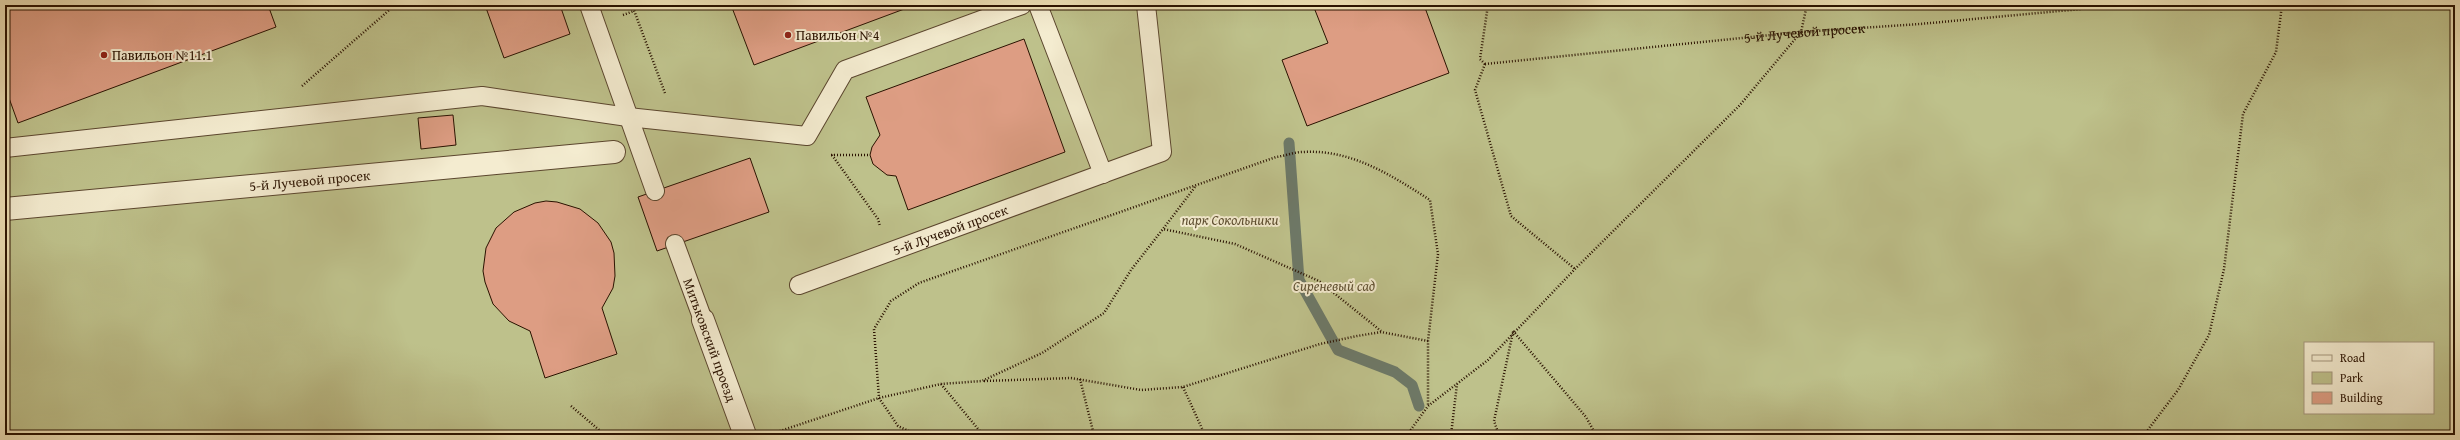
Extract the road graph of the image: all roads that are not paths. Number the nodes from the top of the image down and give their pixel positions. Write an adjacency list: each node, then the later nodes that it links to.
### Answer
1 (589, 5): 5 (lane)
2 (1022, 5): 5 (lane)
3 (1038, 5): 8 (lane)
4 (1146, 5): 8 (lane, 5-й Лучевой просек)
5 (628, 117): 6 (lane); 9 (lane)
6 (5, 148)
7 (614, 152): 10 (street, 5-й Лучевой просек)
8 (1103, 174): 12 (lane, 5-й Лучевой просек)
9 (655, 191)
10 (5, 209)
11 (675, 244): 13 (lane, Митьковский проезд)
12 (798, 285)
13 (703, 320): 14 (street, Митьковский проезд)
14 (745, 435)

